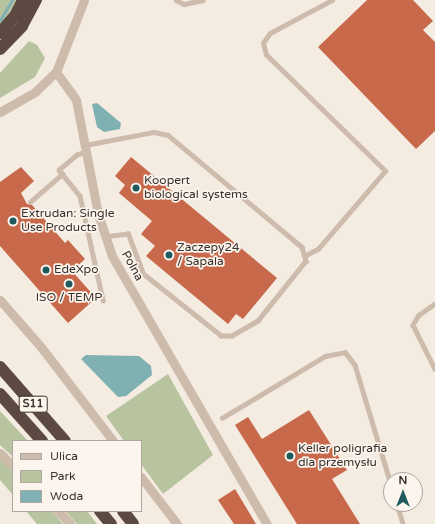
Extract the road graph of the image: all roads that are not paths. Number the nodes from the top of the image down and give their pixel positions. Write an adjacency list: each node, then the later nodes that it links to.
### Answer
1 (23, 0): 7 (highway)
2 (36, 0): 8 (highway)
3 (84, 0): 9 (street)
4 (176, 0): 5 (lane)
5 (203, 0)
6 (332, 0): 15 (lane)
7 (0, 33)
8 (0, 49)
9 (56, 72): 10 (street); 11 (street, Polna)
10 (0, 112)
11 (85, 149): 12 (lane); 14 (street, Polna); 15 (lane)
12 (62, 174): 13 (lane); 17 (lane)
13 (30, 202)
14 (104, 237): 15 (lane); 38 (street, Polna)
15 (306, 255)
16 (0, 300): 25 (street)
17 (103, 300)
18 (435, 304): 20 (lane)
19 (0, 368): 24 (highway, S11)
20 (435, 369)
21 (0, 394): 23 (highway, S11)
22 (222, 418): 28 (lane)
23 (41, 440)
24 (65, 440)
25 (112, 440)
26 (0, 453): 27 (street)
27 (12, 465)
28 (387, 472)
29 (142, 478): 37 (street)
30 (59, 512): 34 (street)
31 (101, 512): 35 (highway)
32 (124, 512): 36 (highway)
33 (399, 512): 39 (lane)
34 (70, 524)
35 (111, 524)
36 (134, 524)
37 (177, 524)
38 (267, 524)
39 (403, 524)

